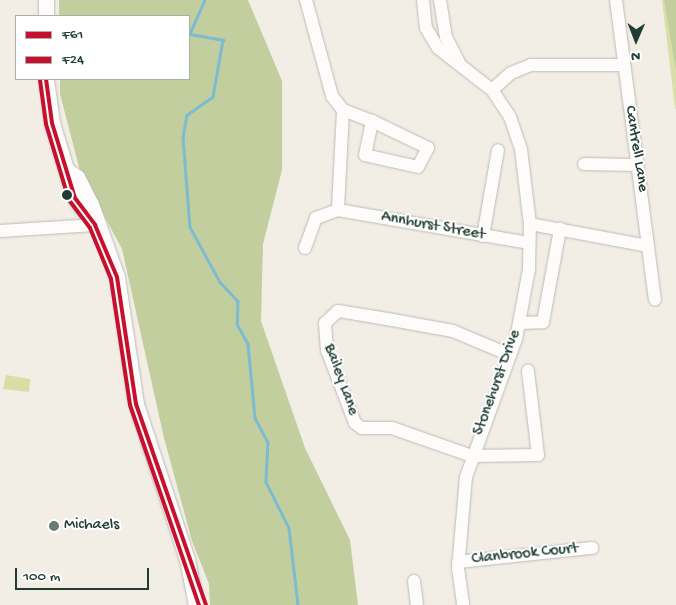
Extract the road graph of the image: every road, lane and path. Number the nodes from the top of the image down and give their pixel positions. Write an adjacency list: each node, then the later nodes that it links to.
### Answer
1 (46, 0): 6 (main road)
2 (306, 0): 11 (street)
3 (423, 0): 7 (street, Stonehurst Drive)
4 (440, 0): 7 (street, Stonehurst Drive)
5 (616, 0): 8 (street, Cantrell Lane)
6 (46, 15)
7 (459, 63): 10 (street, Stonehurst Drive)
8 (623, 65): 10 (street); 15 (street, Cantrell Lane)
9 (46, 80): 18 (main road)
10 (492, 90): 17 (street, Stonehurst Drive)
11 (343, 110): 12 (street); 16 (street)
12 (372, 120): 12 (street)
13 (498, 150): 21 (street)
14 (584, 164): 15 (street)
15 (635, 165): 23 (street, Cantrell Lane)
16 (338, 210): 21 (street, Annhurst Street); 24 (street)
17 (530, 224): 19 (street); 22 (street, Stonehurst Drive)
18 (95, 225): 20 (street); 31 (main road)
19 (560, 229): 23 (street); 26 (street)
20 (0, 231)
21 (482, 236): 22 (street, Annhurst Street)
22 (529, 243): 26 (street, Stonehurst Drive)
23 (648, 246): 25 (street, Cantrell Lane)
24 (305, 248)
25 (655, 299)
26 (520, 323): 27 (street, Stonehurst Drive)
27 (510, 355): 29 (street, Stonehurst Drive); 29 (street, Bailey Lane)
28 (528, 371): 29 (street)
29 (472, 456): 32 (street, Stonehurst Drive)
30 (592, 548): 32 (street, Clanbrook Court)
31 (186, 559): 34 (main road); 35 (main road)
32 (458, 562): 37 (street, Stonehurst Drive)
33 (414, 581): 36 (street)
34 (196, 605)
35 (206, 605)
36 (417, 605)
37 (462, 605)

